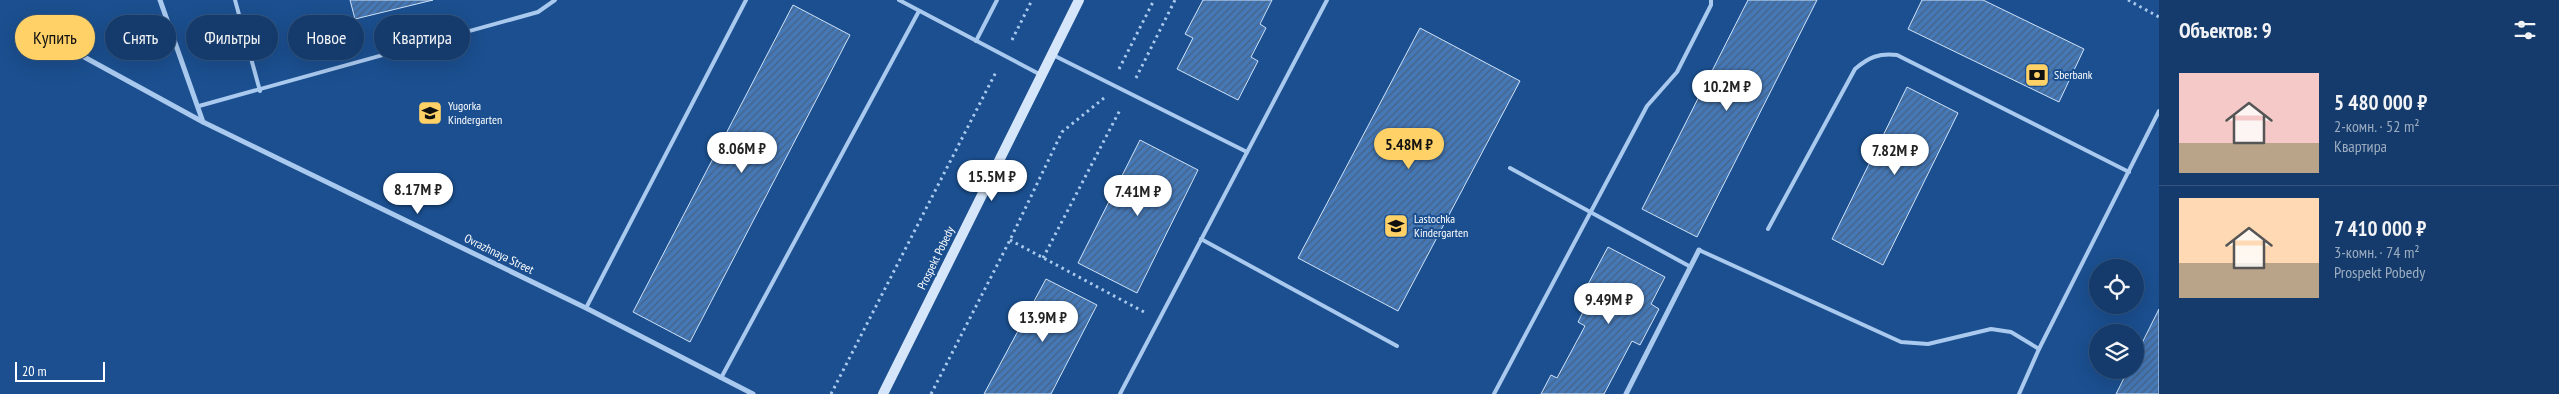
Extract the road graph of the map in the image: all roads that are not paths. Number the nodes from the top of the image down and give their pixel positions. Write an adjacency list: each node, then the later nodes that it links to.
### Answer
1 (160, 0): 16 (street)
2 (236, 0): 15 (lane)
3 (555, 0): 15 (lane)
4 (746, 0): 27 (lane)
5 (899, 0): 10 (lane)
6 (997, 0): 11 (lane)
7 (1079, 0): 12 (street, Prospekt Pobedy)
8 (1326, 0): 19 (lane)
9 (1711, 0): 22 (lane)
10 (919, 11): 11 (lane); 30 (lane)
11 (976, 41): 14 (lane)
12 (1051, 54): 14 (street, Prospekt Pobedy); 19 (lane)
13 (89, 60): 18 (street, Ovrazhnaya Street)
14 (1041, 76): 32 (street, Prospekt Pobedy)
15 (260, 91): 16 (lane)
16 (199, 106): 18 (street)
17 (2159, 111): 21 (lane)
18 (203, 122): 27 (street, Ovrazhnaya Street)
19 (1247, 152): 24 (lane)
20 (1510, 168): 22 (lane)
21 (2129, 172): 23 (lane); 29 (lane)
22 (1590, 212): 26 (lane); 34 (lane)
23 (1768, 229)
24 (1201, 239): 28 (lane); 33 (lane)
25 (1699, 250): 26 (street); 29 (lane)
26 (1689, 266): 35 (street)
27 (586, 308): 30 (street, Ovrazhnaya Street)
28 (1397, 346)
29 (2039, 349): 36 (lane)
30 (721, 378): 31 (street, Ovrazhnaya Street)
31 (753, 394)
32 (883, 394)
33 (1120, 394)
34 (1494, 394)
35 (1626, 394)
36 (2019, 394)

